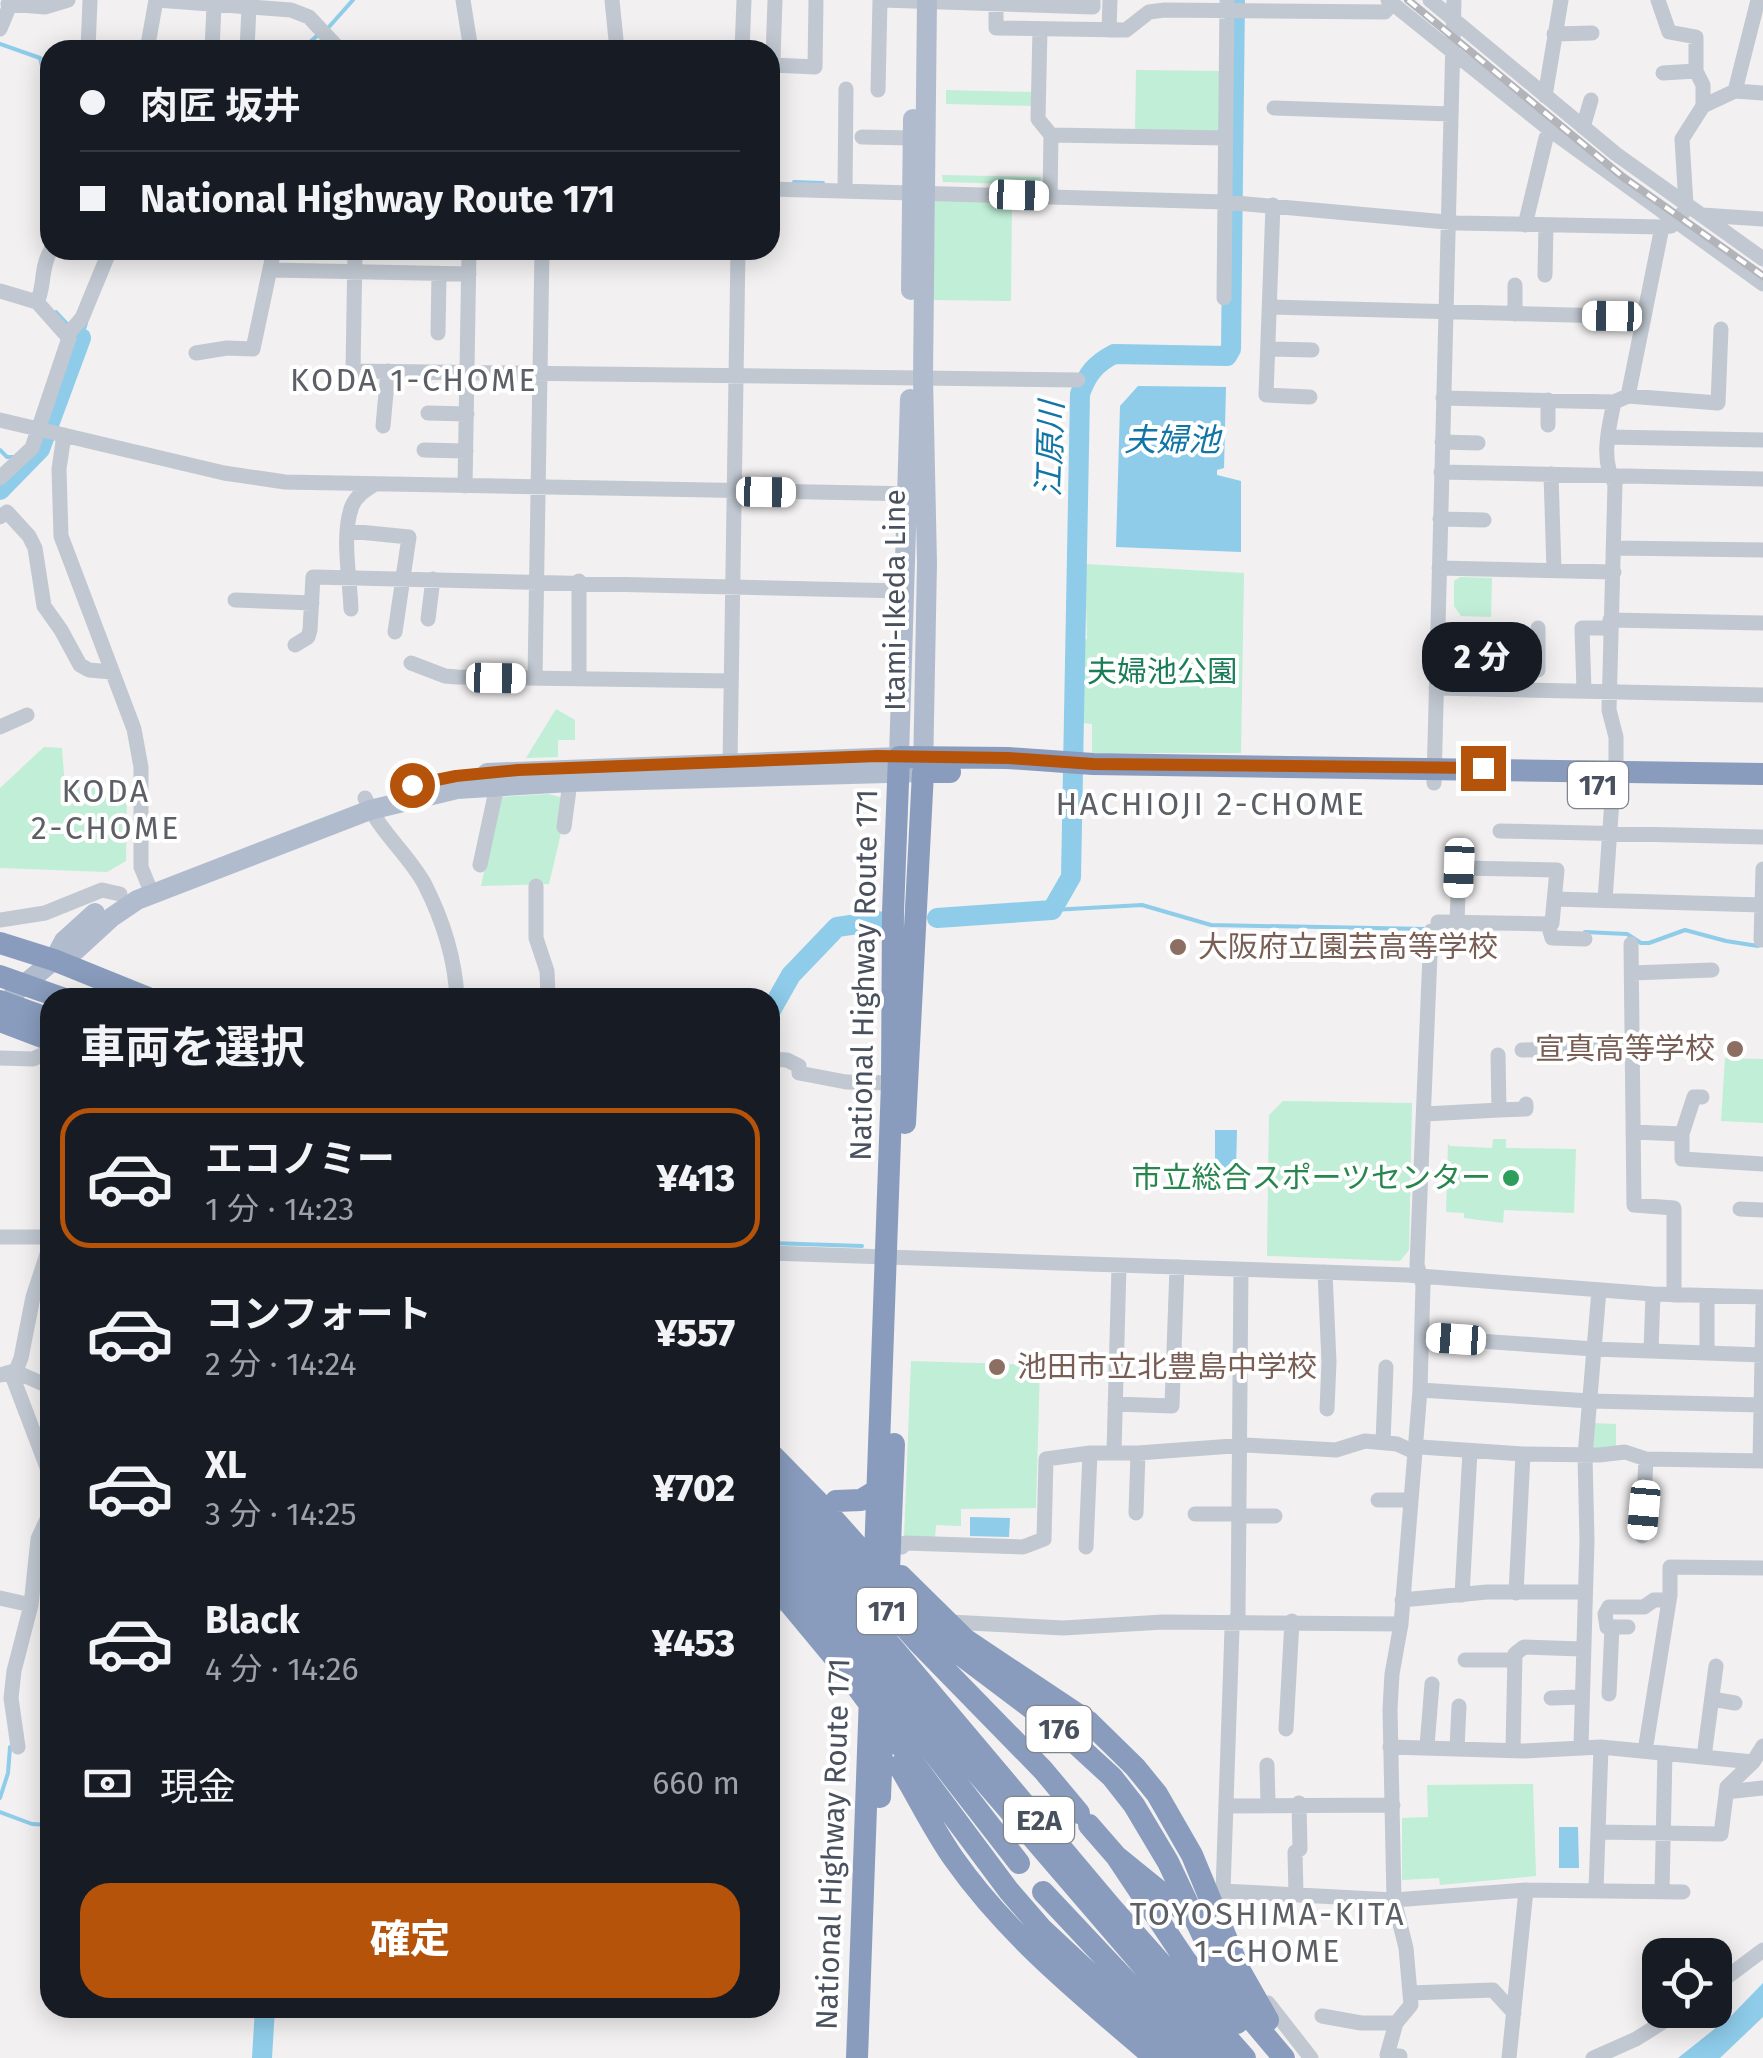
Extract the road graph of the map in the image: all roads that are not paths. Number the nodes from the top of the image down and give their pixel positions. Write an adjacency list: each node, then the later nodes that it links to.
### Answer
1 (68, 0): 21 (street)
2 (90, 0): 35 (street)
3 (156, 0): 4 (street); 36 (street)
4 (169, 0): 23 (street)
5 (310, 0): 28 (street)
6 (463, 0): 40 (street)
7 (612, 0): 41 (street)
8 (744, 0): 42 (street)
9 (776, 0): 43 (street)
10 (816, 0): 45 (street)
11 (881, 0): 19 (street); 49 (street)
12 (1093, 0): 22 (street)
13 (1110, 0): 32 (street)
14 (1430, 0): 29 (street)
15 (1454, 0): 29 (street)
16 (1560, 0): 34 (street)
17 (1658, 0): 46 (street)
18 (1758, 0): 50 (street)
19 (922, 1): 24 (street); 61 (main road, Itami-Ikeda Line); 65 (main road, Itami-Ikeda Line)
20 (1390, 2): 26 (street); 44 (street)
21 (10, 3): 31 (street)
22 (1061, 3): 24 (street)
23 (223, 4): 27 (street); 37 (street)
24 (996, 5): 30 (street)
25 (1227, 5): 26 (street); 32 (street); 62 (street)
26 (1294, 5)
27 (250, 8): 28 (street); 38 (street)
28 (309, 17): 39 (street)
29 (1453, 20): 44 (street); 52 (street)
30 (1040, 29): 32 (street); 59 (street)
31 (0, 30)
32 (1109, 30)
33 (1592, 33): 34 (street)
34 (1554, 34): 52 (street)
35 (88, 40)
36 (150, 40)
37 (214, 40)
38 (248, 40)
39 (331, 40)
40 (469, 40)
41 (616, 40)
42 (742, 40)
43 (774, 40)
44 (1452, 50): 56 (street); 58 (street)
45 (780, 65)
46 (1696, 71): 47 (street); 54 (street)
47 (1663, 72)
48 (846, 89): 64 (street)
49 (878, 90)
50 (1734, 91): 51 (street); 54 (street)
51 (1763, 93)
52 (1545, 96): 57 (street)
53 (1590, 100): 57 (street)
54 (1708, 101): 69 (street)
55 (1274, 108): 56 (street)
56 (1451, 114): 71 (street)
57 (1583, 128): 69 (street)
58 (1550, 130): 69 (street); 72 (street)
59 (1051, 135): 62 (street); 66 (street)
60 (862, 136): 61 (street)
61 (913, 138): 65 (main road, Itami-Ikeda Line)
62 (1226, 138): 67 (street)
63 (780, 189): 64 (street)
64 (845, 190): 65 (street)
65 (919, 191): 66 (street); 106 (main road, Itami-Ikeda Line)
66 (1050, 196): 67 (street)
67 (1232, 202): 68 (street); 90 (street)
68 (1273, 205): 71 (street); 92 (street)
69 (1682, 215): 70 (street); 73 (street); 74 (street); 88 (street); 95 (street)
70 (1763, 220)
71 (1448, 222): 72 (street); 93 (street)
72 (1524, 225): 73 (street)
73 (1546, 225): 86 (street)
74 (1763, 258)
75 (47, 260): 91 (street)
76 (105, 260): 97 (street)
77 (273, 260): 82 (street)
78 (354, 260): 83 (street)
79 (470, 260): 85 (street)
80 (542, 260): 104 (street)
81 (738, 260): 105 (street)
82 (272, 270): 83 (street); 101 (street)
83 (354, 272): 84 (street); 102 (street)
84 (439, 274): 85 (street); 98 (street)
85 (469, 274): 103 (street)
86 (1545, 275)
87 (1515, 284): 94 (street)
88 (1763, 284)
89 (0, 291): 91 (street)
90 (1224, 298)
91 (37, 302): 97 (street)
92 (1270, 308): 93 (street); 99 (street)
93 (1446, 312): 94 (street); 109 (street)
94 (1516, 314): 95 (street)
95 (1644, 317): 110 (street)
96 (1721, 329): 110 (street)
97 (72, 331): 117 (street)
98 (438, 332)
99 (1268, 348): 100 (street); 108 (street)
100 (1312, 350)
101 (196, 353)
102 (388, 371): 103 (street); 116 (street)
103 (468, 372): 104 (street); 113 (street)
104 (540, 373): 105 (street); 131 (street)
105 (736, 374): 106 (street); 132 (street)
106 (917, 378): 107 (street); 133 (main road, Itami-Ikeda Line)
107 (1078, 380)
108 (1310, 397)
109 (1443, 398): 111 (street); 120 (street)
110 (1621, 399): 111 (street); 118 (street)
111 (1548, 400): 115 (street)
112 (428, 413): 113 (street)
113 (467, 414): 123 (street)
114 (0, 420): 117 (street)
115 (1548, 425)
116 (383, 426)
117 (51, 432): 127 (street); 129 (street); 160 (street)
118 (1608, 437): 119 (street); 126 (street)
119 (1763, 440)
120 (1442, 442): 121 (street); 124 (street)
121 (1478, 443)
122 (424, 450): 123 (street)
123 (466, 451): 130 (street)
124 (1442, 472): 125 (street); 135 (street)
125 (1551, 474): 126 (street); 141 (street)
126 (1610, 476): 128 (street); 138 (street)
127 (0, 478)
128 (1763, 479)
129 (375, 484): 130 (street); 137 (street)
130 (465, 486): 131 (street)
131 (539, 487): 132 (street); 147 (street)
132 (733, 492): 133 (street); 148 (street)
133 (916, 494): 149 (main road, Itami-Ikeda Line); 173 (main road, Itami-Ikeda Line)
134 (0, 516): 160 (street)
135 (1440, 520): 136 (street); 140 (street)
136 (1484, 520)
137 (349, 531): 143 (street); 144 (street)
138 (1614, 548): 139 (street); 142 (street)
139 (1763, 550)
140 (1439, 568): 141 (street); 165 (street)
141 (1554, 570): 142 (street)
142 (1614, 572): 155 (street)
143 (350, 578): 144 (street); 151 (street); 152 (street)
144 (404, 579): 145 (street); 157 (street)
145 (433, 580): 147 (street); 153 (street)
146 (578, 581): 147 (street); 148 (street); 162 (street)
147 (537, 582): 161 (street)
148 (734, 586): 149 (street); 163 (street)
149 (902, 591): 172 (main road, Itami-Ikeda Line)
150 (235, 600): 151 (street)
151 (312, 604): 158 (street)
152 (350, 609)
153 (428, 619)
154 (1763, 623): 155 (street)
155 (1610, 624): 166 (street); 167 (street)
156 (1538, 628): 164 (street)
157 (395, 632)
158 (295, 645)
159 (411, 663): 161 (street)
160 (112, 672): 190 (street)
161 (535, 678): 162 (street)
162 (578, 678): 163 (street)
163 (732, 680): 171 (street)
164 (1537, 680): 165 (street); 166 (street)
165 (1436, 688): 176 (street)
166 (1584, 691): 167 (street)
167 (1610, 692): 168 (street); 177 (street)
168 (1763, 695)
169 (28, 715): 170 (street)
170 (0, 726)
171 (730, 762): 172 (main road); 181 (main road)
172 (899, 764): 173 (highway, National Highway Route 171 / 171); 174 (main road); 182 (highway, National Highway Route 171 / 171)
173 (923, 764): 176 (highway, National Highway Route 171 / 171); 238 (highway, National Highway Route 171 / 171)
174 (862, 774): 178 (main road); 182 (street)
175 (1763, 774): 177 (highway, National Highway Route 171 / 171)
176 (1434, 775): 177 (highway, National Highway Route 171 / 171)
177 (1614, 779): 180 (highway, National Highway Route 171 / 171); 185 (street)
178 (570, 782): 179 (main road); 183 (street)
179 (496, 786): 181 (main road); 187 (street)
180 (1763, 787)
181 (368, 804): 190 (main road); 209 (street)
182 (897, 808): 225 (highway, National Highway Route 171 / 171)
183 (564, 826)
184 (1500, 831): 185 (street)
185 (1610, 835): 186 (street); 193 (street)
186 (1763, 837)
187 (480, 865)
188 (1763, 869): 194 (street)
189 (536, 886): 210 (street)
190 (149, 888): 191 (main road); 203 (main road)
191 (120, 894): 195 (street); 203 (main road)
192 (1555, 899): 193 (street); 196 (street); 197 (street)
193 (1605, 900): 194 (street)
194 (1762, 904): 199 (street)
195 (0, 920)
196 (1457, 922): 197 (street); 229 (street)
197 (1548, 924): 198 (street)
198 (1585, 939)
199 (1761, 940)
200 (0, 942): 203 (highway)
201 (1632, 944): 205 (street)
202 (0, 953): 203 (highway)
203 (48, 964): 207 (highway); 208 (highway); 212 (main road)
204 (1712, 970): 205 (street)
205 (1632, 973): 218 (street)
206 (0, 976): 211 (highway)
207 (96, 988)
208 (119, 988)
209 (457, 988)
210 (547, 988)
211 (40, 990)
212 (1, 1017): 213 (highway); 214 (highway); 215 (highway)
213 (40, 1019)
214 (40, 1035)
215 (40, 1043)
216 (1696, 1046): 218 (street)
217 (1599, 1049): 218 (street); 219 (street); 224 (street)
218 (1632, 1049): 230 (street)
219 (1522, 1050)
220 (40, 1055): 222 (street)
221 (1498, 1055): 228 (street)
222 (0, 1058)
223 (780, 1060): 225 (street)
224 (1595, 1066)
225 (892, 1083): 238 (highway, National Highway Route 171 / 171)
226 (1702, 1097): 231 (street)
227 (1526, 1104): 228 (street)
228 (1499, 1110): 229 (street)
229 (1425, 1114): 244 (street)
230 (1634, 1132): 231 (street); 247 (street)
231 (1682, 1134): 232 (street)
232 (1763, 1164)
233 (1740, 1210): 234 (street)
234 (1763, 1210)
235 (0, 1237): 236 (street)
236 (40, 1237)
237 (780, 1253): 238 (street)
238 (892, 1258): 239 (street); 279 (highway, National Highway Route 171 / 171); 292 (highway, National Highway Route 171 / 171)
239 (1119, 1266): 240 (street); 261 (street)
240 (1177, 1268): 241 (street); 261 (street)
241 (1242, 1270): 242 (street); 266 (street)
242 (1326, 1272): 244 (street); 263 (street)
243 (40, 1276): 257 (street)
244 (1420, 1276): 245 (street); 251 (street)
245 (1599, 1290): 246 (street); 252 (street)
246 (1652, 1294): 247 (street); 253 (street)
247 (1674, 1295): 248 (street)
248 (1707, 1296): 249 (street); 254 (street)
249 (1763, 1297)
250 (1763, 1306): 255 (street)
251 (1422, 1337): 252 (street); 259 (street)
252 (1594, 1350): 253 (street); 260 (street)
253 (1652, 1351): 254 (street)
254 (1707, 1353): 255 (street)
255 (1763, 1355): 262 (street)
256 (1386, 1367): 264 (street)
257 (7, 1373): 258 (street); 267 (street)
258 (40, 1384)
259 (1420, 1390): 260 (street); 268 (street)
260 (1590, 1401): 262 (street); 274 (street)
261 (1116, 1404): 269 (street)
262 (1762, 1405): 276 (street)
263 (1326, 1408)
264 (1383, 1442): 266 (street); 268 (street)
265 (780, 1444): 280 (highway)
266 (1240, 1447): 272 (street); 286 (street)
267 (40, 1449)
268 (1415, 1449): 270 (street); 282 (street)
269 (1114, 1452): 271 (street); 272 (street)
270 (1470, 1452): 273 (street); 298 (street)
271 (1090, 1453): 291 (street); 292 (street)
272 (1138, 1453): 284 (street)
273 (1523, 1454): 274 (street); 296 (street)
274 (1585, 1456): 275 (street); 297 (street)
275 (1646, 1459): 276 (street); 289 (street)
276 (1762, 1461)
277 (780, 1464): 354 (highway, 176)
278 (780, 1489): 345 (highway)
279 (876, 1491): 280 (highway); 292 (highway, National Highway Route 171 / 171)
280 (836, 1500): 292 (highway)
281 (1378, 1500): 282 (street)
282 (1411, 1500): 300 (street)
283 (780, 1513): 365 (highway, E2A)
284 (1136, 1513)
285 (1195, 1514): 286 (street)
286 (1238, 1515): 287 (street); 304 (street)
287 (1275, 1516)
288 (40, 1535): 302 (street)
289 (1642, 1536)
290 (780, 1544): 371 (highway, E2A)
291 (1086, 1547)
292 (892, 1558): 306 (highway); 320 (highway, National Highway Route 171 / 171); 322 (highway, National Highway Route 171 / 171); 354 (highway)
293 (780, 1568): 346 (highway)
294 (1763, 1568): 301 (street)
295 (780, 1592): 364 (highway)
296 (1516, 1592): 297 (street); 298 (street)
297 (1584, 1592): 308 (street)
298 (1462, 1594): 300 (street)
299 (0, 1598): 302 (street)
300 (1402, 1600): 307 (street)
301 (1667, 1600): 313 (street); 331 (street)
302 (31, 1605): 314 (street)
303 (780, 1618): 320 (highway)
304 (1234, 1621): 305 (street); 306 (street); 342 (street)
305 (1292, 1621): 307 (street); 321 (street)
306 (950, 1622): 351 (highway)
307 (1401, 1624): 327 (street)
308 (1581, 1649): 310 (street); 316 (street)
309 (1466, 1660): 310 (street)
310 (1514, 1660): 330 (street)
311 (1716, 1666): 317 (street)
312 (1432, 1684): 323 (street)
313 (1609, 1694)
314 (5, 1698): 326 (street)
315 (1552, 1698): 316 (street)
316 (1581, 1698): 324 (street)
317 (1712, 1699): 318 (street); 333 (street)
318 (1735, 1703)
319 (1459, 1706): 329 (street)
320 (866, 1719): 322 (highway); 367 (highway, National Highway Route 171 / 171)
321 (1286, 1729)
322 (882, 1739): 336 (highway); 368 (highway, National Highway Route 171 / 171)
323 (1426, 1746): 327 (street); 329 (street)
324 (1581, 1746): 328 (street); 330 (street)
325 (1763, 1746): 334 (street)
326 (18, 1747)
327 (1390, 1747): 341 (street)
328 (1601, 1747): 331 (street); 343 (street)
329 (1457, 1748): 330 (street)
330 (1513, 1749)
331 (1645, 1751): 332 (street)
332 (1665, 1754): 333 (street); 344 (street)
333 (1704, 1757): 334 (street)
334 (1753, 1762): 338 (street)
335 (1268, 1764): 339 (street)
336 (902, 1771): 356 (highway); 364 (highway)
337 (1763, 1788): 338 (street)
338 (1726, 1792): 344 (street)
339 (1268, 1803): 340 (street); 342 (street)
340 (1299, 1803): 341 (street); 352 (street)
341 (1394, 1804): 353 (street)
342 (1228, 1806): 351 (street)
343 (1599, 1832): 344 (street); 348 (street)
344 (1663, 1833): 349 (street)
345 (1116, 1856): 354 (highway); 365 (highway)
346 (1037, 1885): 359 (highway); 364 (highway)
347 (1526, 1890): 348 (street); 353 (street); 360 (street)
348 (1596, 1890): 349 (street)
349 (1662, 1891): 350 (street)
350 (1682, 1892)
351 (1218, 1894): 352 (street); 354 (highway); 373 (street)
352 (1296, 1895): 353 (street)
353 (1394, 1900): 358 (street)
354 (1214, 1936): 365 (highway, 176); 372 (highway)
355 (1763, 1950): 357 (street)
356 (1039, 1958): 359 (highway); 369 (street)
357 (1732, 1973)
358 (1410, 1993): 360 (street); 362 (street)
359 (1090, 2002): 370 (highway)
360 (1514, 2012): 374 (street)
361 (1322, 2016): 362 (street)
362 (1396, 2023): 366 (street)
363 (1653, 2028): 375 (street)
364 (1186, 2056)
365 (1264, 2056)
366 (1400, 2056)
367 (856, 2058)
368 (870, 2058)
369 (1144, 2058)
370 (1156, 2058)
371 (1222, 2058)
372 (1298, 2058)
373 (1311, 2058)
374 (1509, 2058)
375 (1593, 2058)

